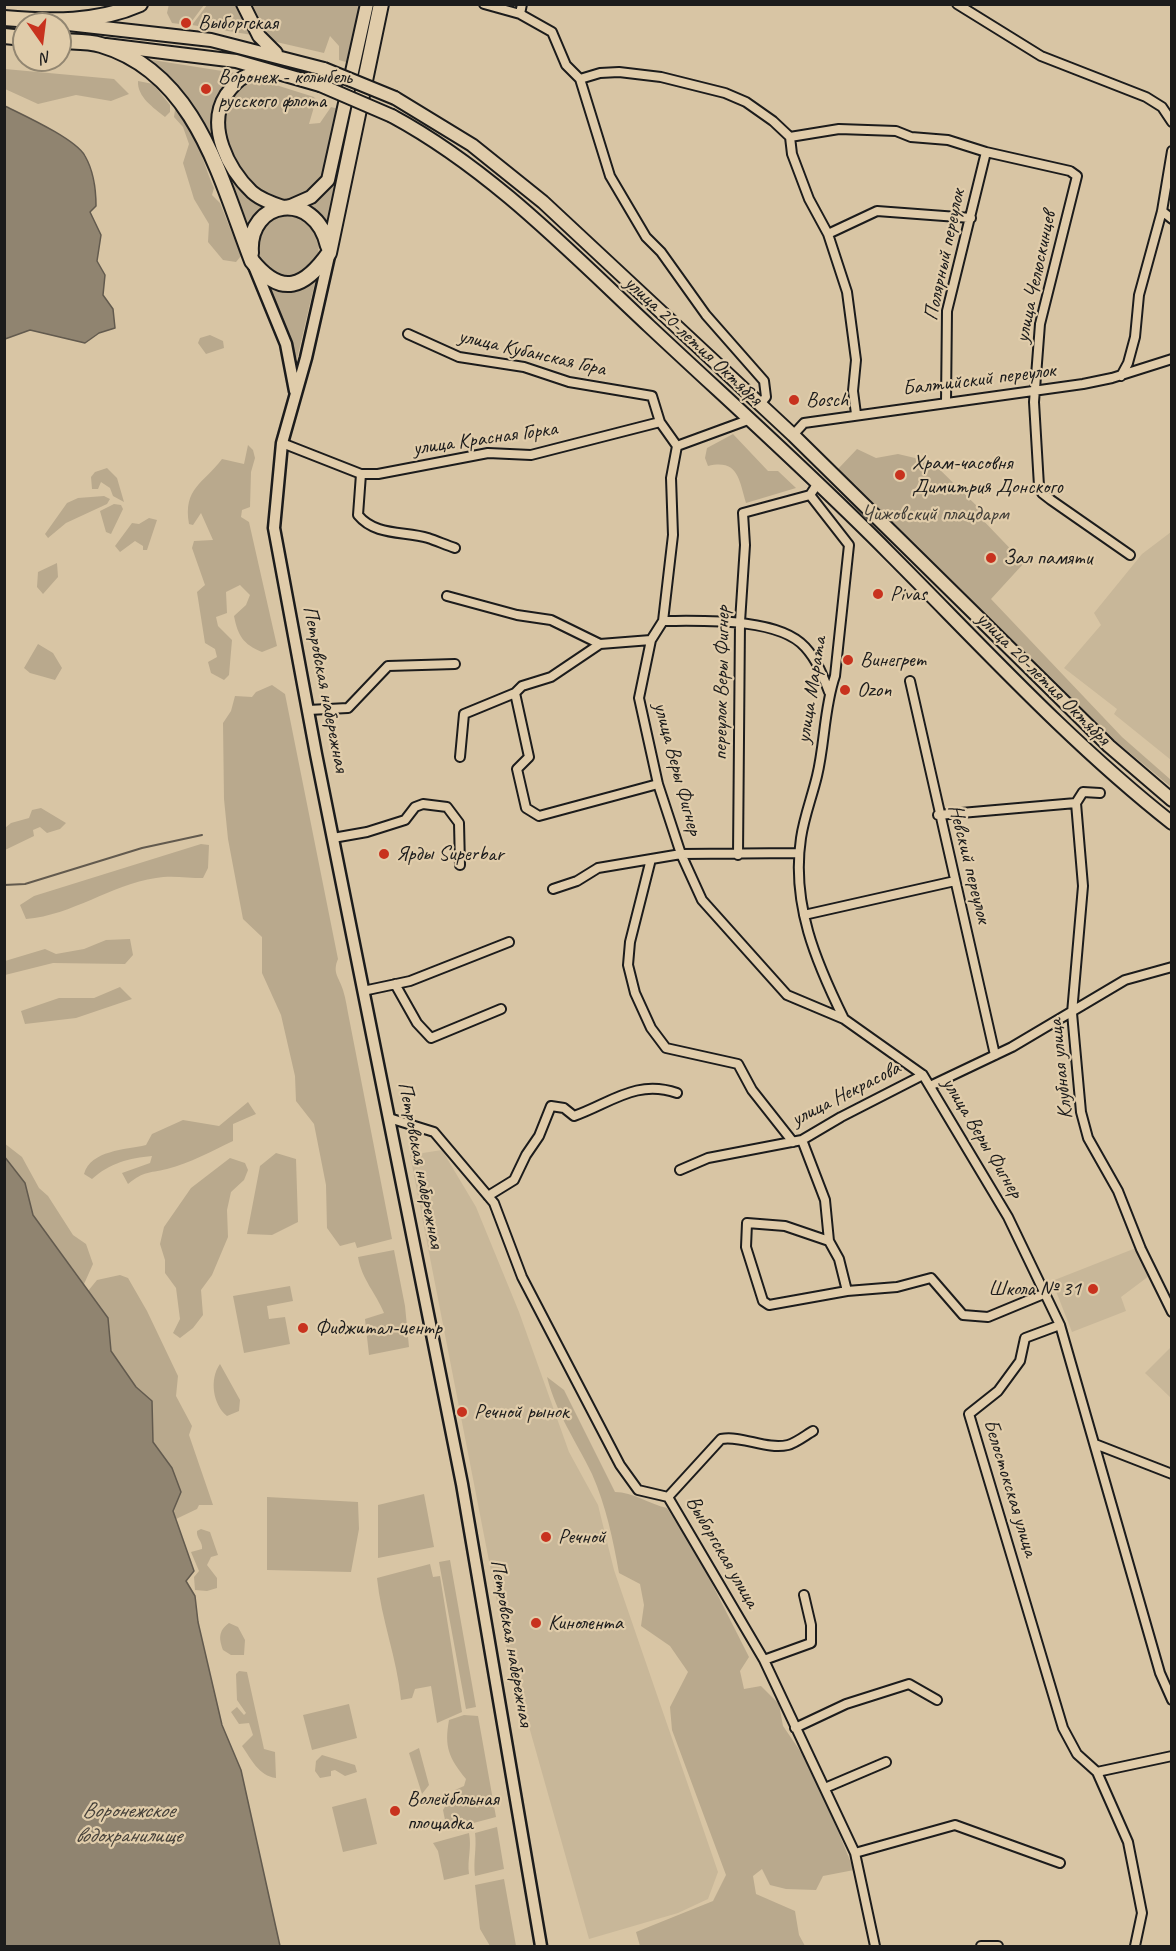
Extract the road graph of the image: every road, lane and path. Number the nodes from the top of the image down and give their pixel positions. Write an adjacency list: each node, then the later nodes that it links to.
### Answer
1 (140, 4): 9 (highway)
2 (243, 4): 13 (main road)
3 (367, 4): 20 (main road)
4 (381, 4): 25 (highway, Петровская набережная)
5 (484, 4): 8 (street, улица 20-летия Октября)
6 (522, 4): 8 (street)
7 (957, 4): 16 (street)
8 (520, 14): 15 (street, улица 20-летия Октября)
9 (72, 20)
10 (72, 24): 13 (main road, улица 20-летия Октября)
11 (72, 42): 12 (highway)
12 (98, 44): 14 (main road, улица 20-летия Октября); 26 (highway)
13 (280, 56): 33 (main road, улица 20-летия Октября, bridge)
14 (279, 73): 20 (main road); 35 (main road, улица 20-летия Октября, bridge)
15 (580, 79): 17 (street); 33 (street, улица 20-летия Октября)
16 (1172, 122)
17 (790, 137): 19 (street); 24 (street)
18 (1172, 151): 21 (street)
19 (986, 152): 22 (street, Полярный переулок); 30 (street, улица Челюскинцев)
20 (286, 207): 25 (highway); 26 (highway)
21 (1162, 211): 23 (street); 29 (street)
22 (971, 218): 24 (street); 32 (street, Полярный переулок)
23 (1172, 219)
24 (828, 234): 34 (street)
25 (329, 253): 26 (highway); 31 (main road, Петровская набережная)
26 (252, 261): 31 (main road, Петровская набережная)
27 (408, 334): 36 (street, улица Кубанская Гора)
28 (1172, 359): 29 (street, Балтийский переулок)
29 (1121, 376): 30 (street, Балтийский переулок)
30 (1036, 391): 32 (street, Балтийский переулок); 44 (street, улица Челюскинцев)
31 (295, 394): 38 (main road, Петровская набережная)
32 (946, 402): 34 (street, Балтийский переулок)
33 (760, 404): 37 (main road, улица 20-летия Октября)
34 (856, 414): 37 (street, Балтийский переулок)
35 (748, 420): 39 (street); 41 (main road, улица 20-летия Октября)
36 (660, 422): 39 (street); 40 (street, улица Красная Горка)
37 (793, 435): 58 (main road, улица 20-летия Октября)
38 (282, 443): 40 (street, улица Красная Горка); 54 (main road, Петровская набережная)
39 (677, 446): 46 (street, улица Веры Фигнер)
40 (361, 474): 43 (street)
41 (818, 483): 42 (street); 61 (main road, улица 20-летия Октября)
42 (810, 495): 47 (street, переулок Веры Фигнер); 52 (street, улица Марата)
43 (455, 548)
44 (1130, 555)
45 (447, 596): 49 (street)
46 (663, 621): 47 (street); 48 (street, улица Веры Фигнер)
47 (740, 622): 52 (street); 65 (street, переулок Веры Фигнер)
48 (651, 640): 49 (street); 56 (street, улица Веры Фигнер)
49 (600, 644): 53 (street)
50 (455, 664): 54 (street)
51 (910, 681): 60 (street, Невский переулок)
52 (829, 692): 63 (street, улица Марата)
53 (515, 693): 55 (street); 56 (street)
54 (308, 710): 62 (main road, Петровская набережная)
55 (460, 757)
56 (658, 784): 64 (street, улица Веры Фигнер)
57 (1100, 793): 59 (street)
58 (1172, 800)
59 (1076, 803): 60 (street); 76 (street, Клубная улица)
60 (938, 815): 68 (street, Невский переулок)
61 (1172, 823)
62 (333, 838): 67 (street); 74 (main road, Петровская набережная)
63 (799, 853): 65 (street); 70 (street, улица Марата)
64 (681, 854): 65 (street); 66 (street); 77 (street, улица Веры Фигнер)
65 (738, 855)
66 (651, 859): 69 (street); 84 (street)
67 (460, 865)
68 (955, 881): 70 (street); 78 (street, Невский переулок)
69 (553, 889)
70 (804, 915): 77 (street, улица Марата)
71 (509, 942): 73 (street)
72 (1172, 967): 76 (street, улица Некрасова)
73 (395, 984): 74 (street); 75 (street)
74 (363, 991): 82 (main road, Петровская набережная)
75 (501, 1009)
76 (1072, 1013): 78 (street, улица Некрасова); 90 (street, Клубная улица)
77 (844, 1019): 79 (street, улица Веры Фигнер)
78 (995, 1055): 80 (street, улица Некрасова)
79 (923, 1075): 80 (street, улица Веры Фигнер); 83 (street, улица Некрасова)
80 (930, 1086): 89 (street, улица Веры Фигнер)
81 (677, 1093): 86 (street)
82 (389, 1118): 86 (street, Выборгская улица); 108 (main road, Петровская набережная)
83 (802, 1140): 84 (street, улица Некрасова); 87 (street)
84 (793, 1142): 85 (street, улица Некрасова)
85 (680, 1170)
86 (488, 1196): 95 (street, Выборгская улица)
87 (829, 1241): 88 (street); 88 (street)
88 (847, 1291): 89 (street)
89 (1046, 1293): 91 (street, улица Веры Фигнер)
90 (1172, 1312)
91 (1060, 1325): 93 (street, улица Веры Фигнер); 103 (street, Белостокская улица)
92 (813, 1431): 95 (street)
93 (1095, 1444): 94 (street); 99 (street, улица Веры Фигнер)
94 (1172, 1474)
95 (668, 1497): 97 (street, Выборгская улица)
96 (804, 1595): 97 (street)
97 (764, 1660): 100 (street, Выборгская улица)
98 (937, 1700): 100 (street)
99 (1172, 1700)
100 (795, 1728): 104 (street, Выборгская улица)
101 (1172, 1756): 103 (street)
102 (886, 1762): 104 (street)
103 (1097, 1772): 111 (street)
104 (825, 1788): 105 (street, Выборгская улица)
105 (855, 1853): 106 (street); 109 (street, Выборгская улица)
106 (1059, 1863)
107 (998, 1946): 110 (street)
108 (542, 1947)
109 (874, 1947)
110 (981, 1947)
111 (1135, 1947)

